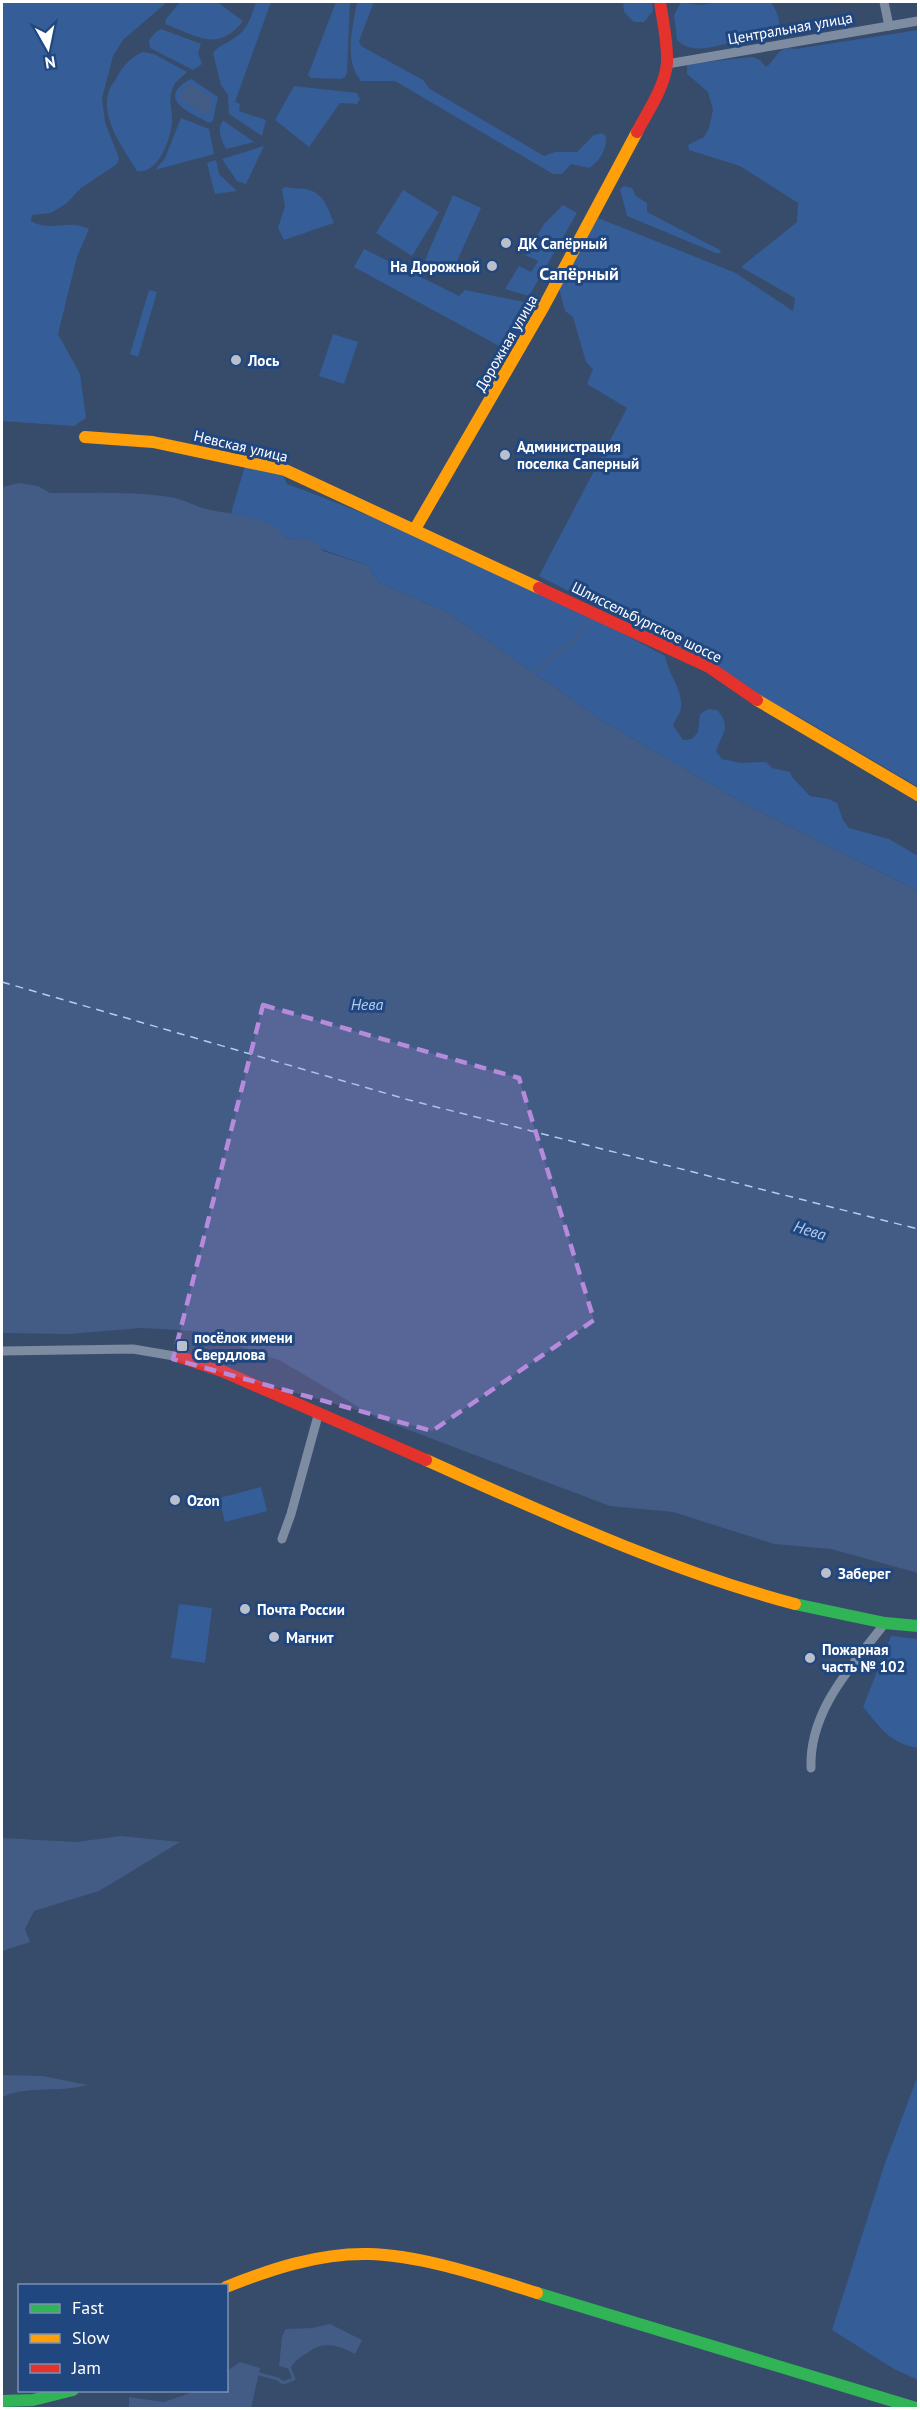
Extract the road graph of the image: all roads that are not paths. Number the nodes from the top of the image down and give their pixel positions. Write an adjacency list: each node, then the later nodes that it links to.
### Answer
1 (660, 2): 5 (street, Дорожная улица)
2 (884, 2): 4 (street)
3 (918, 21): 4 (street, Центральная улица)
4 (889, 26): 5 (street, Центральная улица)
5 (667, 64): 7 (street, Дорожная улица)
6 (85, 437): 7 (street, Невская улица)
7 (415, 529): 8 (street, Шлиссельбургское шоссе)
8 (918, 795)
9 (2, 1351): 10 (street)
10 (180, 1357): 11 (street)
11 (319, 1412): 12 (street); 13 (street)
12 (282, 1539)
13 (885, 1623): 14 (street); 15 (street)
14 (918, 1626)
15 (811, 1768)
16 (228, 2286): 19 (street)
17 (69, 2392): 18 (street)
18 (2, 2401)
19 (916, 2409)

